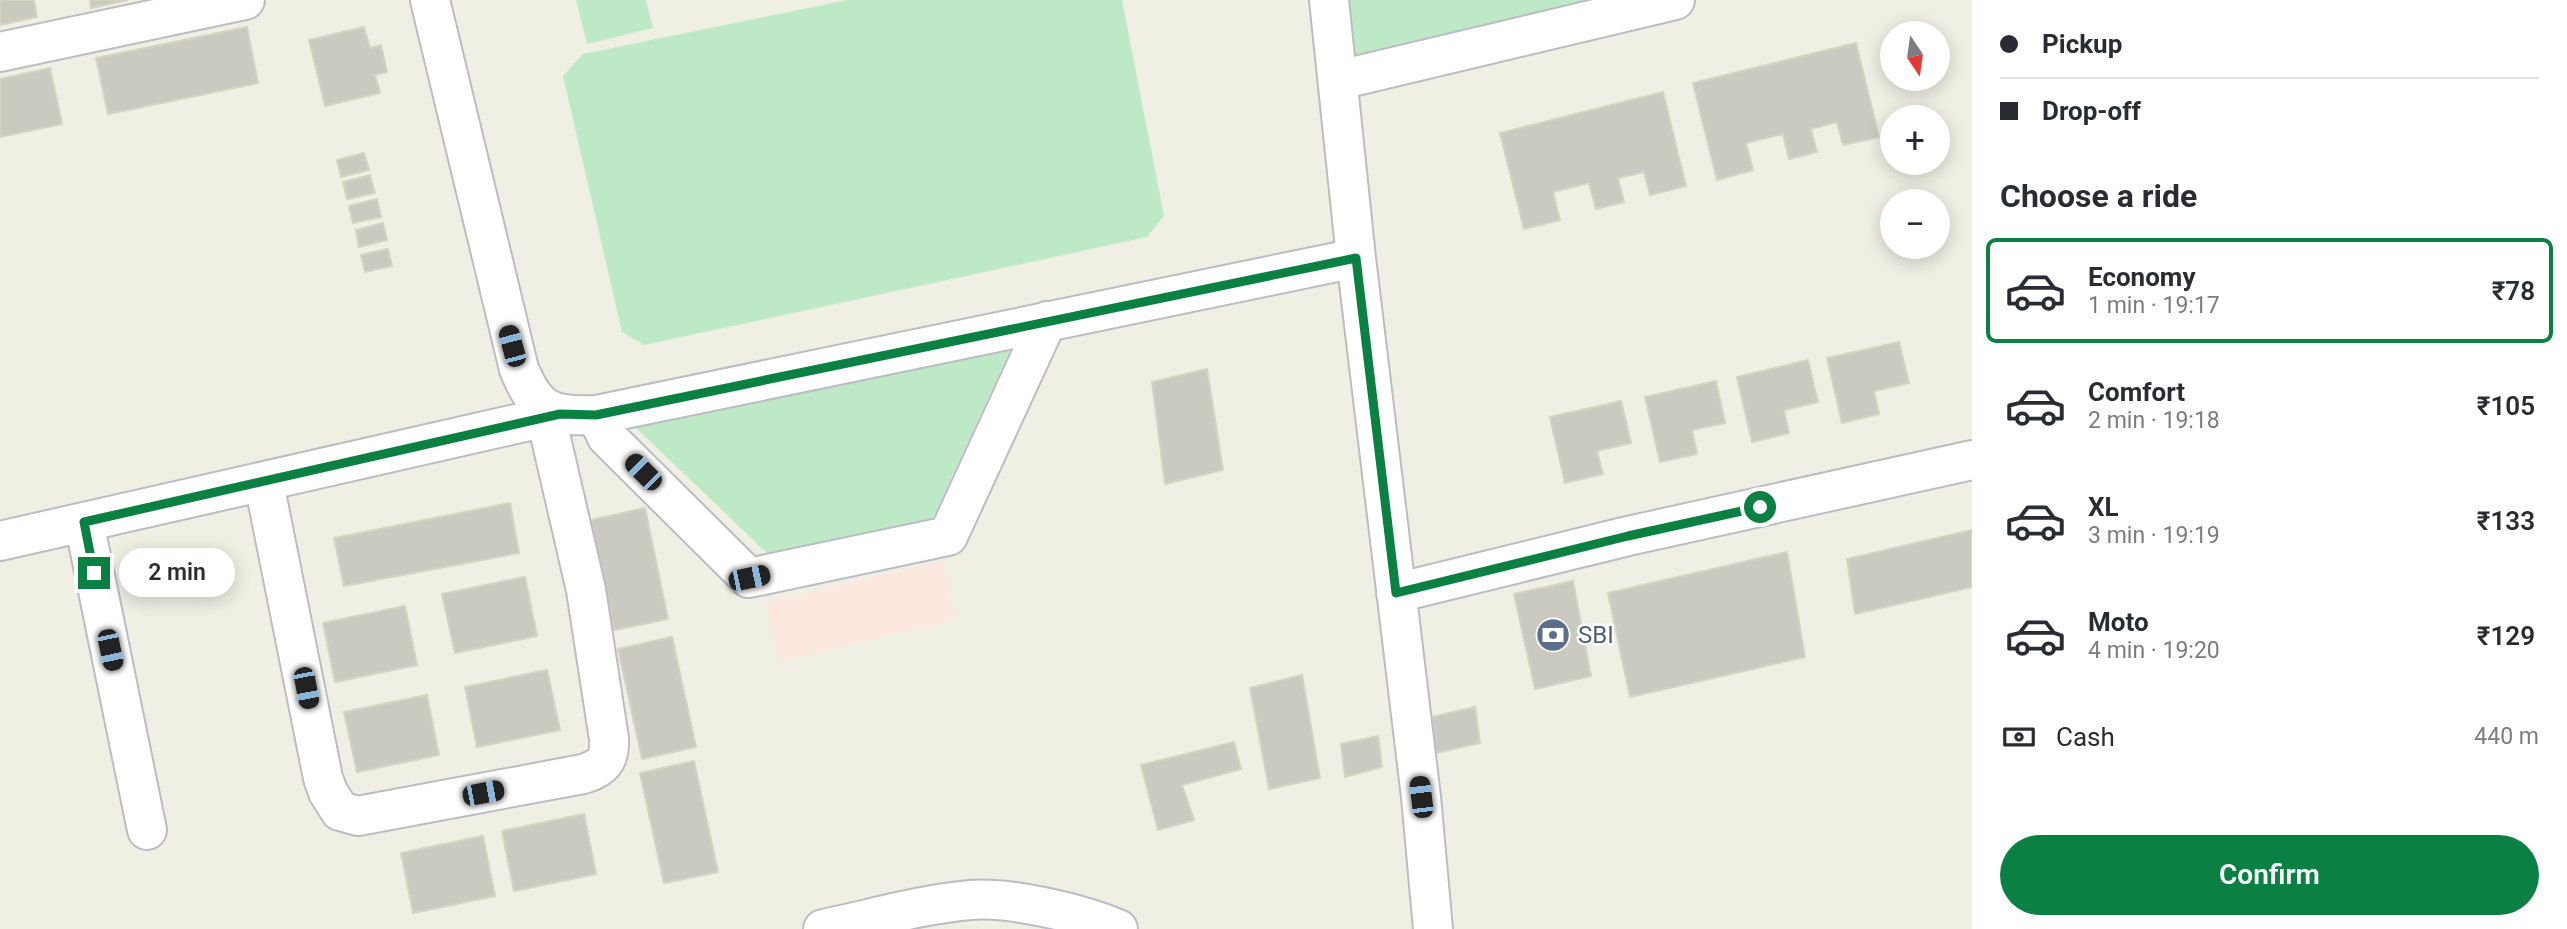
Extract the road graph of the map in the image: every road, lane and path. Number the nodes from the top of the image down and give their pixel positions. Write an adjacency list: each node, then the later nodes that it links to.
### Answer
1 (245, 0): 5 (street)
2 (430, 0): 9 (street)
3 (1329, 0): 6 (street)
4 (1675, 0): 6 (street)
5 (0, 52)
6 (1339, 80): 7 (street)
7 (1356, 258): 8 (street); 14 (street)
8 (1047, 321): 9 (street); 9 (street)
9 (567, 416): 11 (street); 11 (street)
10 (1972, 460): 14 (street)
11 (264, 482): 12 (street)
12 (84, 522): 13 (street); 15 (street)
13 (0, 541)
14 (1396, 593): 18 (street)
15 (147, 830)
16 (823, 929): 17 (street)
17 (1118, 929)
18 (1433, 929)

